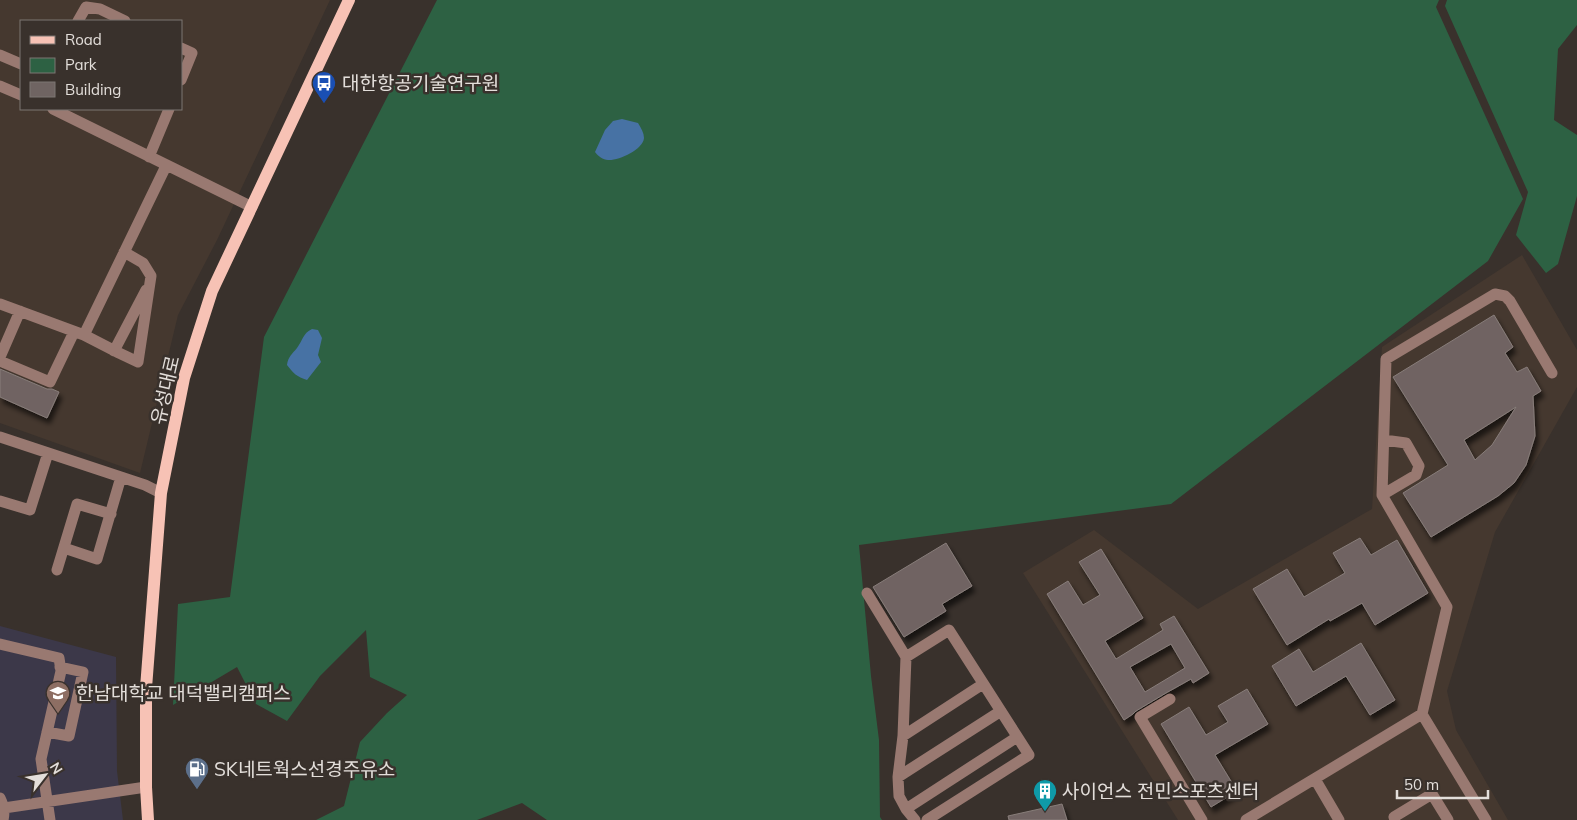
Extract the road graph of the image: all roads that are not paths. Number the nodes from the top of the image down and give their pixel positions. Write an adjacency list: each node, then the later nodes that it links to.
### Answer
1 (349, 0): 14 (main road, 유성대로)
2 (79, 20): 3 (street)
3 (123, 20)
4 (182, 48): 7 (street)
5 (0, 55): 6 (street)
6 (20, 64)
7 (182, 78)
8 (0, 86): 9 (street)
9 (20, 95)
10 (55, 110): 12 (street)
11 (169, 110): 12 (street)
12 (149, 157): 13 (street)
13 (166, 166): 14 (street); 15 (street)
14 (252, 208): 27 (main road, 유성대로)
15 (124, 252): 16 (street); 19 (street)
16 (150, 282): 20 (street); 20 (street)
17 (0, 304): 18 (street)
18 (20, 310): 19 (street); 21 (street)
19 (79, 334): 20 (street); 21 (street)
20 (114, 351)
21 (0, 359)
22 (1552, 373): 24 (street)
23 (0, 437): 25 (street)
24 (1384, 440): 28 (street); 28 (street)
25 (48, 453): 26 (street); 29 (street)
26 (121, 478): 27 (street); 30 (street)
27 (161, 493): 46 (main road, 유성대로)
28 (1382, 495): 40 (street)
29 (0, 501)
30 (111, 514): 31 (street); 31 (street)
31 (64, 548): 32 (street)
32 (57, 570)
33 (867, 593): 35 (street)
34 (0, 644): 36 (street)
35 (906, 657): 37 (street); 42 (street)
36 (60, 667): 41 (street); 41 (street)
37 (983, 684): 39 (street); 42 (street)
38 (1170, 699): 55 (street)
39 (1001, 711): 43 (street); 44 (street)
40 (1422, 714): 45 (street); 59 (street)
41 (47, 732): 47 (street)
42 (903, 736): 44 (street)
43 (1017, 737): 49 (street); 54 (street)
44 (898, 777): 49 (street)
45 (1315, 779): 56 (street); 57 (street)
46 (146, 787): 47 (street); 52 (main road, 유성대로)
47 (47, 802): 48 (street); 51 (street)
48 (2, 809)
49 (906, 809): 53 (street)
50 (1446, 819): 58 (street)
51 (50, 820)
52 (148, 820)
53 (915, 820)
54 (927, 820)
55 (1202, 820)
56 (1246, 820)
57 (1339, 820)
58 (1395, 820)
59 (1486, 820)

